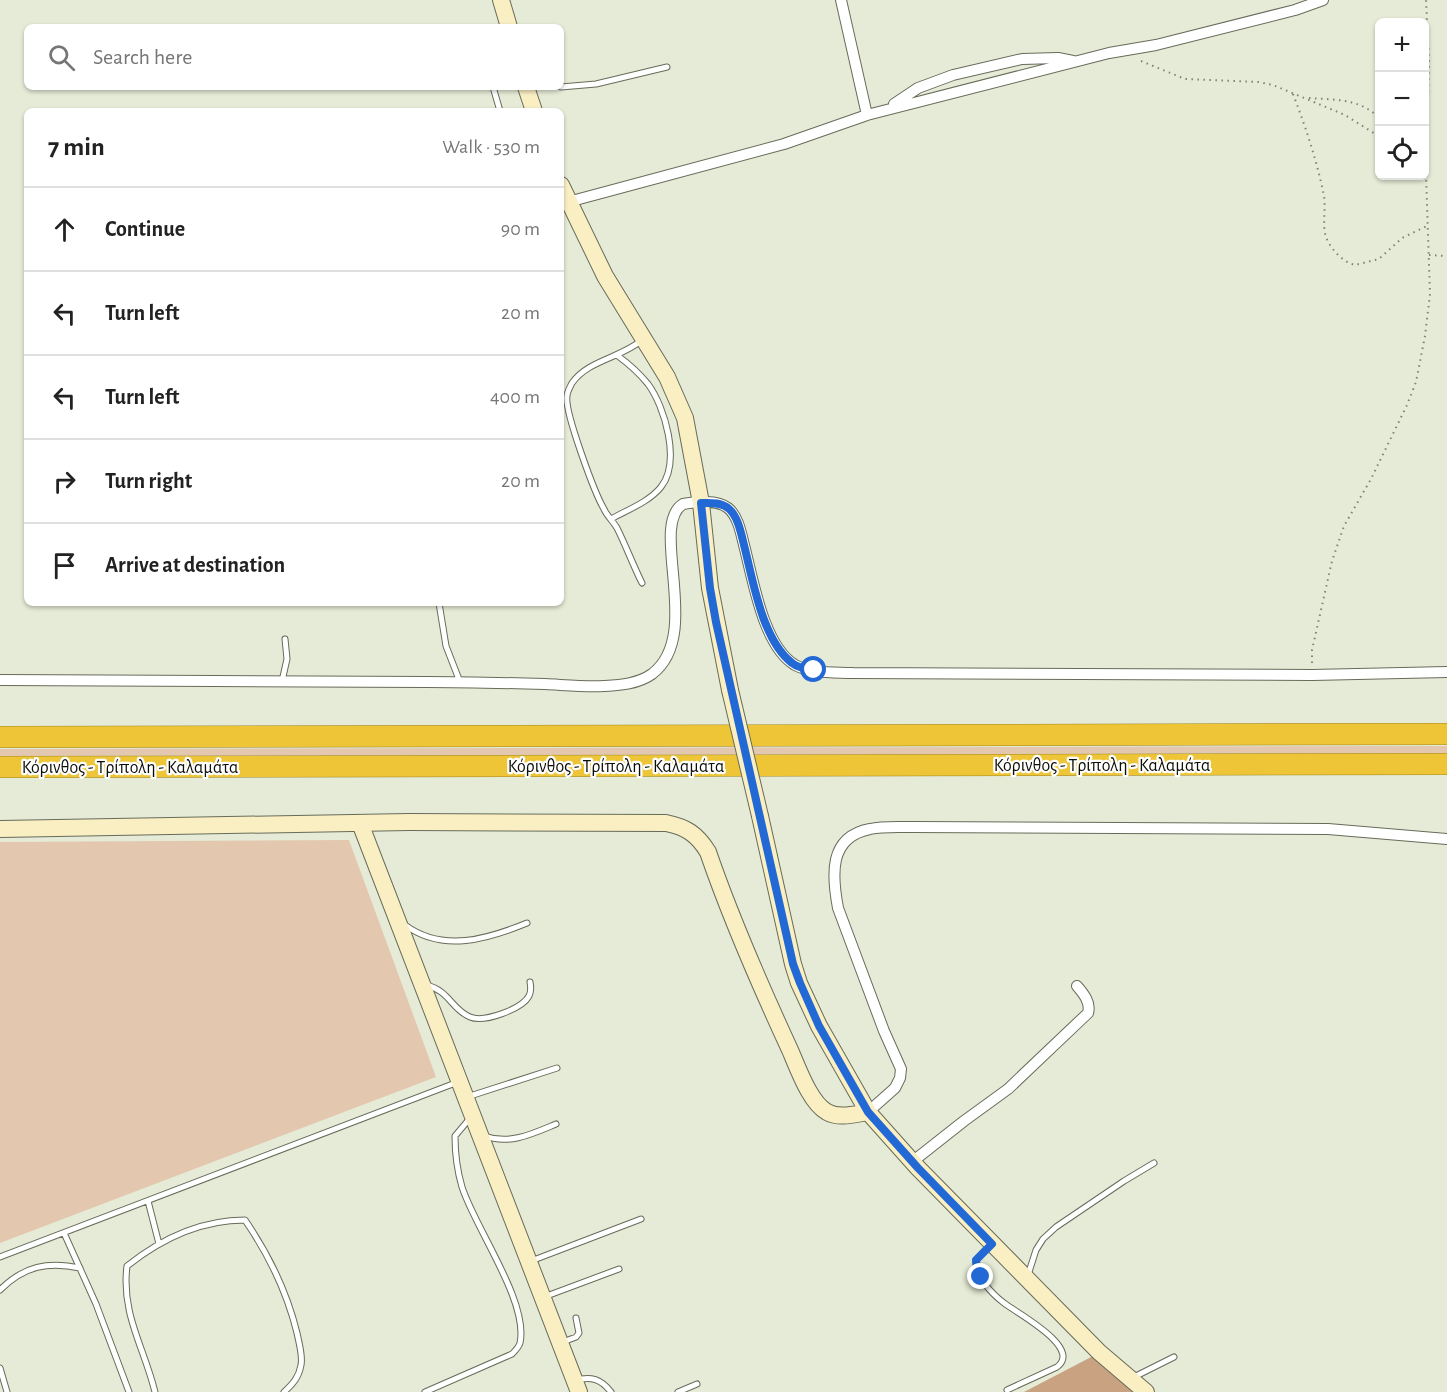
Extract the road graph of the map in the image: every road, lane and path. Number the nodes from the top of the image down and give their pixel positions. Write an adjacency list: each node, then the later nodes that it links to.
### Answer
1 (501, 0): 5 (street)
2 (841, 0): 17 (street)
3 (1323, 0): 7 (street)
4 (1426, 0): 19 (path)
5 (508, 24)
6 (1137, 60): 12 (path)
7 (1076, 62): 16 (street); 16 (street)
8 (667, 67): 9 (lane)
9 (564, 87)
10 (494, 90): 14 (lane)
11 (527, 90): 15 (street)
12 (1292, 93): 13 (path); 23 (path)
13 (1306, 98): 18 (path); 20 (path)
14 (500, 108)
15 (533, 108)
16 (887, 110): 17 (street)
17 (867, 115): 22 (street)
18 (1375, 115)
19 (1427, 126)
20 (1375, 134)
21 (1425, 180): 23 (path)
22 (564, 196): 26 (street)
23 (1427, 226): 24 (path)
24 (1429, 255): 25 (path); 34 (path)
25 (1447, 256)
26 (643, 339): 27 (lane); 28 (street)
27 (618, 356): 29 (lane); 29 (lane)
28 (701, 503): 34 (street); 37 (street); 53 (street, bridge)
29 (611, 519): 30 (lane)
30 (642, 583)
31 (439, 606): 37 (lane)
32 (285, 639): 36 (lane)
33 (1447, 672): 34 (street)
34 (1312, 675)
35 (0, 680): 36 (street)
36 (282, 681): 37 (street)
37 (460, 682)
38 (1443, 732): 39 (highway, Κόρινθος - Τρίπολη - Καλαμάτα)
39 (0, 737)
40 (0, 768): 41 (highway, Κόρινθος - Τρίπολη - Καλαμάτα)
41 (1442, 771)
42 (360, 823): 43 (street); 45 (street); 53 (street)
43 (0, 829)
44 (1447, 839): 53 (street)
45 (397, 919): 46 (lane); 48 (street)
46 (527, 922)
47 (530, 982): 48 (lane)
48 (422, 984): 51 (street)
49 (1077, 986): 57 (street)
50 (557, 1068): 52 (lane)
51 (459, 1081): 52 (street); 59 (lane)
52 (466, 1097): 54 (street)
53 (868, 1112): 57 (street)
54 (472, 1116): 56 (street); 83 (lane)
55 (556, 1124): 56 (lane)
56 (480, 1135): 65 (street)
57 (912, 1162): 63 (street)
58 (1154, 1163): 68 (lane)
59 (148, 1201): 61 (lane); 62 (lane)
60 (641, 1219): 65 (lane)
61 (64, 1233): 64 (lane); 66 (lane)
62 (159, 1244): 81 (lane); 82 (lane)
63 (992, 1244): 68 (street); 78 (lane)
64 (0, 1257)
65 (529, 1262): 70 (street)
66 (80, 1268): 69 (lane); 80 (lane)
67 (619, 1269): 70 (lane)
68 (1027, 1279): 75 (street)
69 (0, 1290)
70 (543, 1297): 72 (street)
71 (576, 1318): 72 (lane)
72 (560, 1344): 77 (street)
73 (1174, 1357): 75 (lane)
74 (0, 1368): 79 (lane)
75 (1130, 1379): 86 (street)
76 (697, 1384): 85 (lane)
77 (577, 1386): 84 (lane)
78 (1007, 1390)
79 (7, 1392)
80 (129, 1392)
81 (155, 1392)
82 (284, 1392)
83 (425, 1392)
84 (611, 1392)
85 (678, 1392)
86 (1146, 1392)

